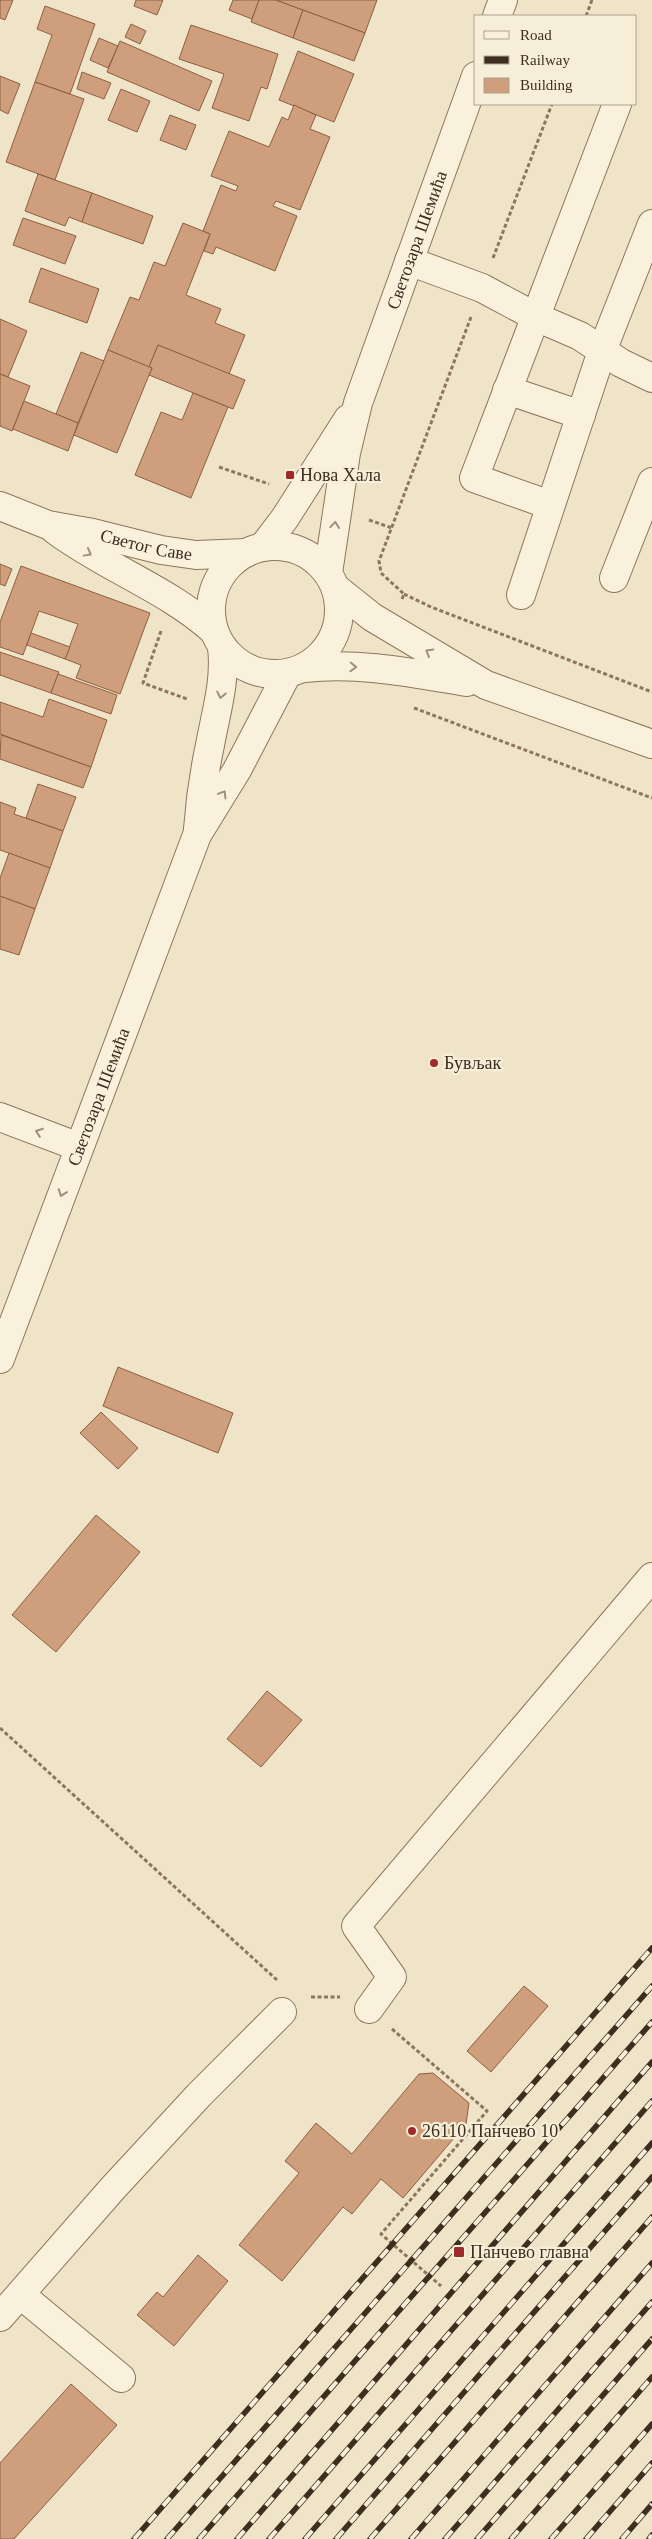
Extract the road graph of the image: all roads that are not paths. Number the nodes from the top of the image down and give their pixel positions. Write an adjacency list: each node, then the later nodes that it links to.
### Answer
1 (503, 0): 2 (street)
2 (498, 15)
3 (474, 81): 6 (street, Светозара Шемића)
4 (617, 105): 7 (street)
5 (652, 224): 8 (street)
6 (408, 261): 7 (street); 11 (street, Светозара Шемића)
7 (536, 317): 8 (street); 10 (street)
8 (602, 351): 9 (street); 12 (street)
9 (652, 378)
10 (507, 390): 12 (street); 14 (street)
11 (358, 403): 17 (street, Светозара Шемића); 19 (street, Светозара Шемића, one-way to 11)
12 (581, 415): 14 (street)
13 (652, 482): 18 (street)
14 (550, 505): 20 (street)
15 (0, 506): 16 (street, Светог Саве)
16 (48, 525): 17 (street, Светог Саве); 21 (street, Светог Саве, one-way to 21)
17 (255, 550): 19 (street); 21 (street)
18 (614, 578)
19 (332, 581): 22 (street); 23 (street, one-way to 19)
20 (521, 595)
21 (218, 639): 22 (street); 25 (street, Светозара Шемића, one-way to 25)
22 (296, 671): 23 (street, one-way to 23); 25 (street, Светозара Шемића, one-way to 22)
23 (486, 685): 24 (street)
24 (652, 744)
25 (197, 835): 27 (street, Светозара Шемића)
26 (0, 1117): 27 (street, one-way to 26)
27 (79, 1147): 28 (street, Светозара Шемића, one-way to 28)
28 (0, 1360)
29 (652, 1577): 30 (street)
30 (369, 2010)
31 (282, 2012): 32 (street)
32 (21, 2295): 33 (street); 34 (street)
33 (0, 2317)
34 (121, 2378)

